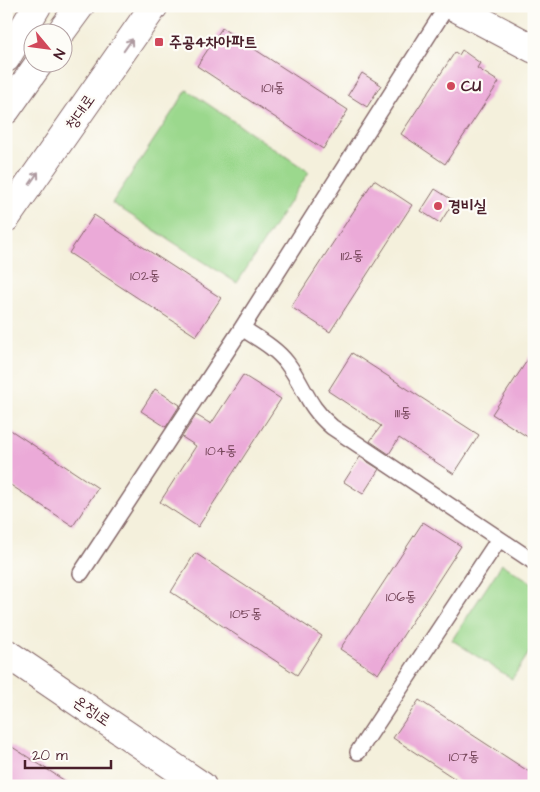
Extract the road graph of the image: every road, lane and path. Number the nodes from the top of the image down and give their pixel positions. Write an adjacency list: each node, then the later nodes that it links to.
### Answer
1 (36, 6): 8 (street)
2 (80, 6): 6 (street)
3 (154, 6): 11 (street, 청대로, one-way to 3)
4 (447, 6): 12 (lane)
5 (453, 6): 7 (street)
6 (68, 22)
7 (534, 48)
8 (6, 58)
9 (33, 72): 10 (street)
10 (6, 110)
11 (6, 218)
12 (242, 328): 13 (lane); 15 (lane)
13 (498, 539): 14 (lane); 17 (lane)
14 (534, 562)
15 (81, 573)
16 (6, 653): 18 (street, 온정1로)
17 (358, 752)
18 (202, 786)

